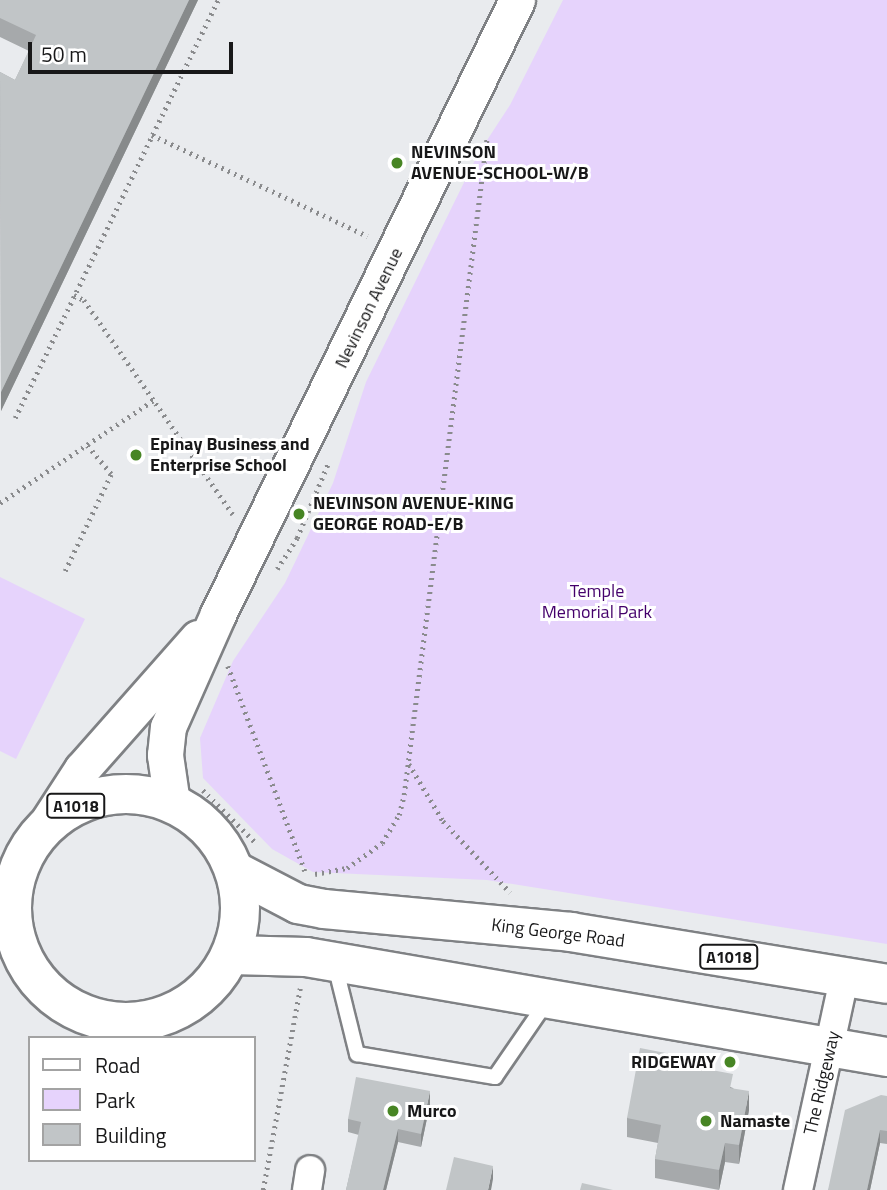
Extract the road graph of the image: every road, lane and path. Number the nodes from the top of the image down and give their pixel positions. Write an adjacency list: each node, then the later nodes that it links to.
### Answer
1 (218, 0): 4 (path)
2 (517, 0): 5 (street, Nevinson Avenue)
3 (487, 132): 15 (path)
4 (152, 135): 5 (path); 6 (path)
5 (397, 249): 11 (street, Nevinson Avenue)
6 (74, 295): 7 (path); 8 (path)
7 (154, 400): 9 (path); 11 (path)
8 (15, 418)
9 (87, 445): 10 (path); 12 (path)
10 (0, 503)
11 (259, 533): 13 (street, Nevinson Avenue)
12 (65, 570)
13 (218, 614): 16 (street, Nevinson Avenue); 17 (street, Nevinson Avenue)
14 (221, 675): 22 (path)
15 (409, 764): 22 (path); 23 (path)
16 (184, 792): 17 (highway, A1018); 18 (path); 20 (highway, A1018)
17 (43, 829): 19 (highway, A1018)
18 (267, 851)
19 (10, 871): 27 (highway, A1018)
20 (235, 871): 24 (highway, A1018); 26 (highway, King George Road / A1018)
21 (297, 871): 22 (path)
22 (308, 877)
23 (509, 892)
24 (232, 955): 25 (highway); 27 (highway, A1018)
25 (320, 960): 29 (highway); 29 (lane); 32 (path)
26 (845, 975): 28 (highway, King George Road / A1018); 30 (street, The Ridgeway)
27 (17, 979)
28 (887, 984)
29 (548, 999): 30 (highway)
30 (831, 1047): 31 (highway); 33 (street, The Ridgeway)
31 (887, 1056)
32 (263, 1190)
33 (798, 1190)

